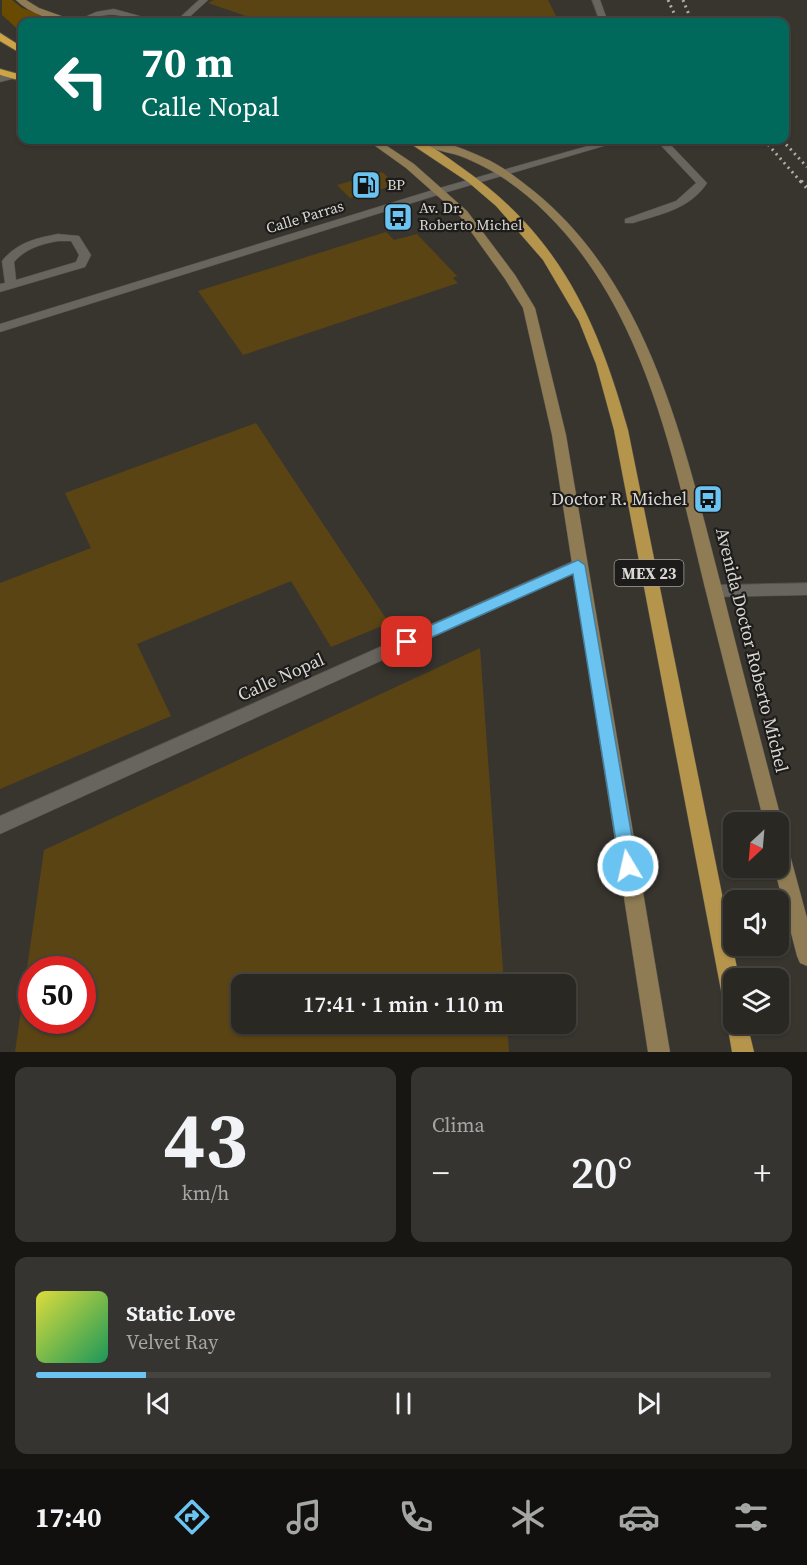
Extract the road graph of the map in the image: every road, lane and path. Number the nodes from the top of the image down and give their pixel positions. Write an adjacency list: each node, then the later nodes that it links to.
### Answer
1 (20, 0): 4 (main road)
2 (204, 0): 7 (street)
3 (596, 0): 8 (street)
4 (63, 18)
5 (85, 18): 6 (street)
6 (135, 18)
7 (184, 18)
8 (603, 18)
9 (0, 36): 10 (highway)
10 (18, 48)
11 (0, 72): 12 (highway)
12 (18, 77): 13 (street)
13 (0, 79)
14 (377, 144): 21 (main road)
15 (416, 144): 20 (main road, MEX 23)
16 (433, 144): 19 (main road, Avenida Doctor Roberto Michel)
17 (605, 144): 19 (street, Calle Parras)
18 (665, 144): 22 (street)
19 (505, 173): 20 (street, Calle Parras); 27 (main road, Avenida Doctor Roberto Michel)
20 (475, 181): 21 (street, Calle Parras); 32 (main road, MEX 23)
21 (440, 191): 24 (street, Calle Parras); 25 (main road)
22 (628, 220)
23 (5, 286): 23 (street)
24 (0, 328)
25 (578, 565): 29 (street, Calle Nopal); 34 (main road)
26 (807, 589): 27 (street)
27 (714, 591): 28 (main road, Avenida Doctor Roberto Michel)
28 (770, 812)
29 (0, 825)
30 (787, 878): 31 (main road)
31 (807, 956)
32 (727, 968)
33 (739, 1034): 35 (main road)
34 (659, 1052)
35 (742, 1052)

